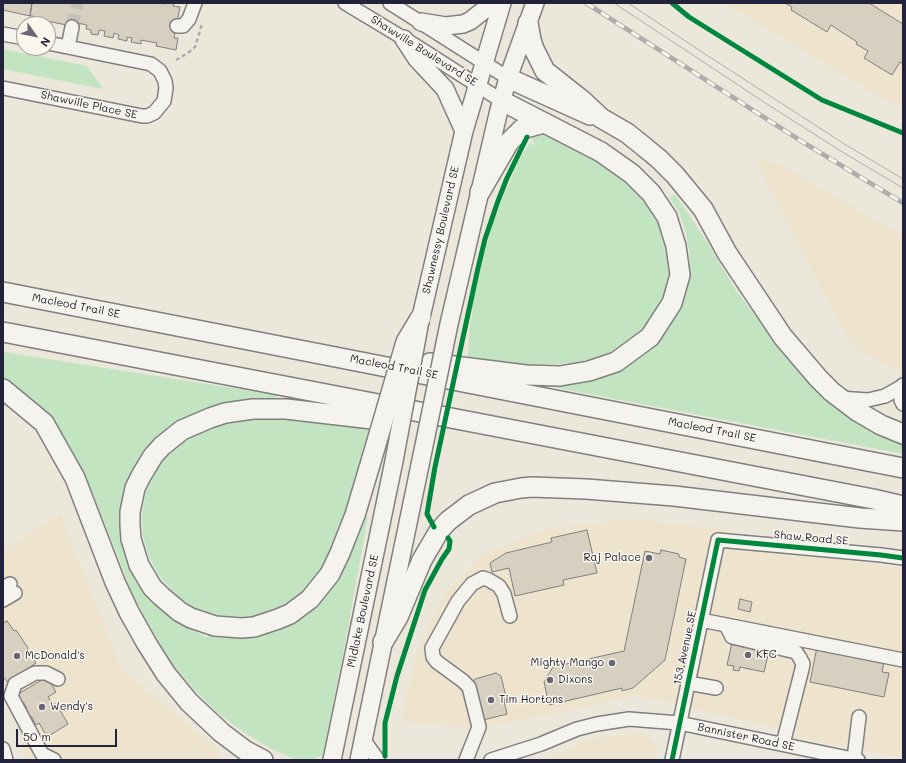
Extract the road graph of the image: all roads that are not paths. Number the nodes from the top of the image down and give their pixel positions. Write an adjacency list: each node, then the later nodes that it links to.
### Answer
1 (195, 3): 8 (street)
2 (345, 3): 12 (street, Shawville Boulevard SE)
3 (390, 3): 7 (street, Shawville Boulevard SE)
4 (493, 3): 7 (main road)
5 (502, 3): 15 (main road, Shawnessy Boulevard SE)
6 (533, 11): 16 (main road); 20 (highway)
7 (421, 22): 15 (street, Shawville Boulevard SE)
8 (176, 26)
9 (72, 27): 14 (street)
10 (3, 34): 11 (street)
11 (16, 36)
12 (404, 39): 17 (street, Shawville Boulevard SE); 22 (main road)
13 (56, 45): 14 (street, Shawville Place SE)
14 (68, 47): 18 (street, Shawville Place SE)
15 (484, 63): 16 (street, Shawville Boulevard SE); 17 (main road, Shawnessy Boulevard SE)
16 (508, 78): 19 (main road); 20 (highway)
17 (477, 84): 19 (street, Shawville Boulevard SE); 22 (main road, Shawnessy Boulevard SE)
18 (3, 88)
19 (502, 101): 21 (highway); 23 (main road)
20 (601, 118): 30 (highway)
21 (544, 123): 23 (highway); 27 (highway)
22 (464, 131): 25 (main road, Shawnessy Boulevard SE)
23 (480, 192): 45 (main road, bridge)
24 (3, 292): 27 (highway, Macleod Trail SE)
25 (421, 317): 33 (highway, bridge); 34 (main road, Shawnessy Boulevard SE, bridge)
26 (3, 332): 33 (highway)
27 (378, 364): 35 (highway, Macleod Trail SE)
28 (902, 386): 30 (street); 31 (street)
29 (3, 389): 56 (highway)
30 (838, 397): 32 (highway)
31 (903, 404)
32 (903, 434)
33 (545, 436): 36 (highway)
34 (394, 461): 60 (main road, Midlake Boulevard SE)
35 (903, 468)
36 (903, 506)
37 (903, 521): 45 (highway)
38 (718, 540): 39 (street, Shaw Road SE); 43 (street, 153 Avenue SE)
39 (903, 558)
40 (9, 588): 41 (street)
41 (3, 600)
42 (510, 616): 63 (street)
43 (701, 620): 44 (street); 48 (street, 153 Avenue SE)
44 (726, 625): 46 (street); 54 (street)
45 (383, 642): 52 (main road)
46 (903, 660)
47 (58, 679): 58 (street)
48 (688, 683): 49 (street); 51 (street, 153 Avenue SE)
49 (716, 688)
50 (859, 717): 67 (street)
51 (679, 723): 53 (street, Bannister Road SE); 54 (street, Bannister Road SE); 66 (street, 153 Avenue SE)
52 (363, 739): 61 (main road); 62 (street)
53 (541, 744): 64 (street, Bannister Road SE); 65 (street, Bannister Road SE)
54 (783, 744): 67 (street, Bannister Road SE)
55 (3, 749): 57 (street)
56 (248, 756): 59 (highway)
57 (6, 760)
58 (54, 760)
59 (263, 760)
60 (332, 760)
61 (359, 760)
62 (378, 760)
63 (466, 760)
64 (491, 760)
65 (517, 760)
66 (672, 760)
67 (856, 760)

